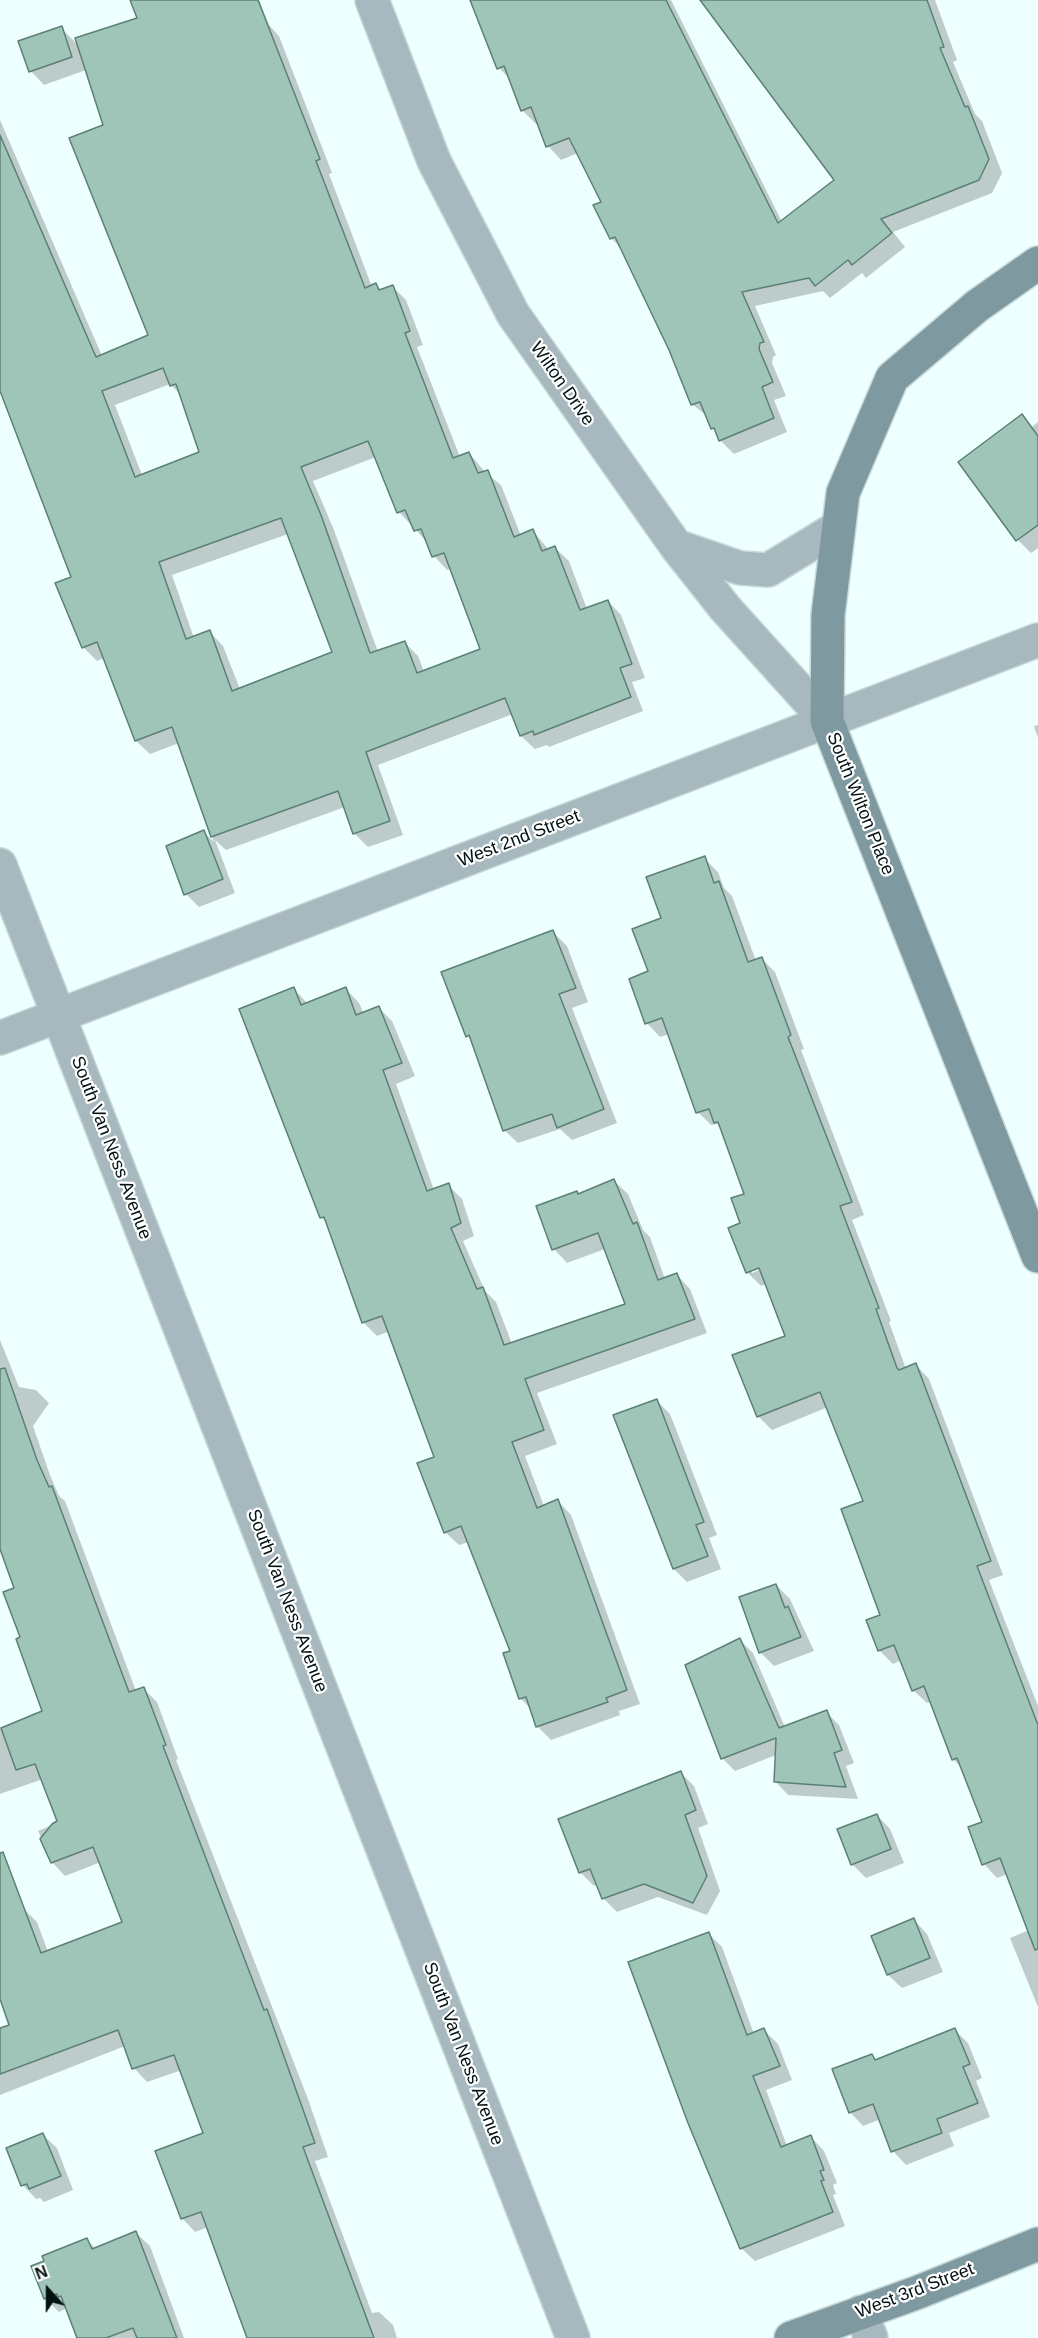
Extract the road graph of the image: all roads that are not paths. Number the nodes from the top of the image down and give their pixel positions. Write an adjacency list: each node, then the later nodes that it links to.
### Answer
1 (372, 0): 4 (street, Wilton Drive)
2 (1038, 263): 3 (main road, South Wilton Place)
3 (837, 528): 4 (street); 6 (main road, South Wilton Place)
4 (676, 546): 6 (street, Wilton Drive)
5 (1038, 640): 6 (street, West 2nd Street)
6 (827, 721): 8 (street, West 2nd Street); 10 (main road, South Wilton Place)
7 (0, 865): 8 (street, South Van Ness Avenue)
8 (59, 1015): 9 (street, West 2nd Street); 13 (street, South Van Ness Avenue)
9 (0, 1038)
10 (1038, 1256)
11 (1038, 2244): 12 (main road, West 3rd Street)
12 (866, 2325): 14 (main road, West 3rd Street)
13 (573, 2338)
14 (791, 2338)

